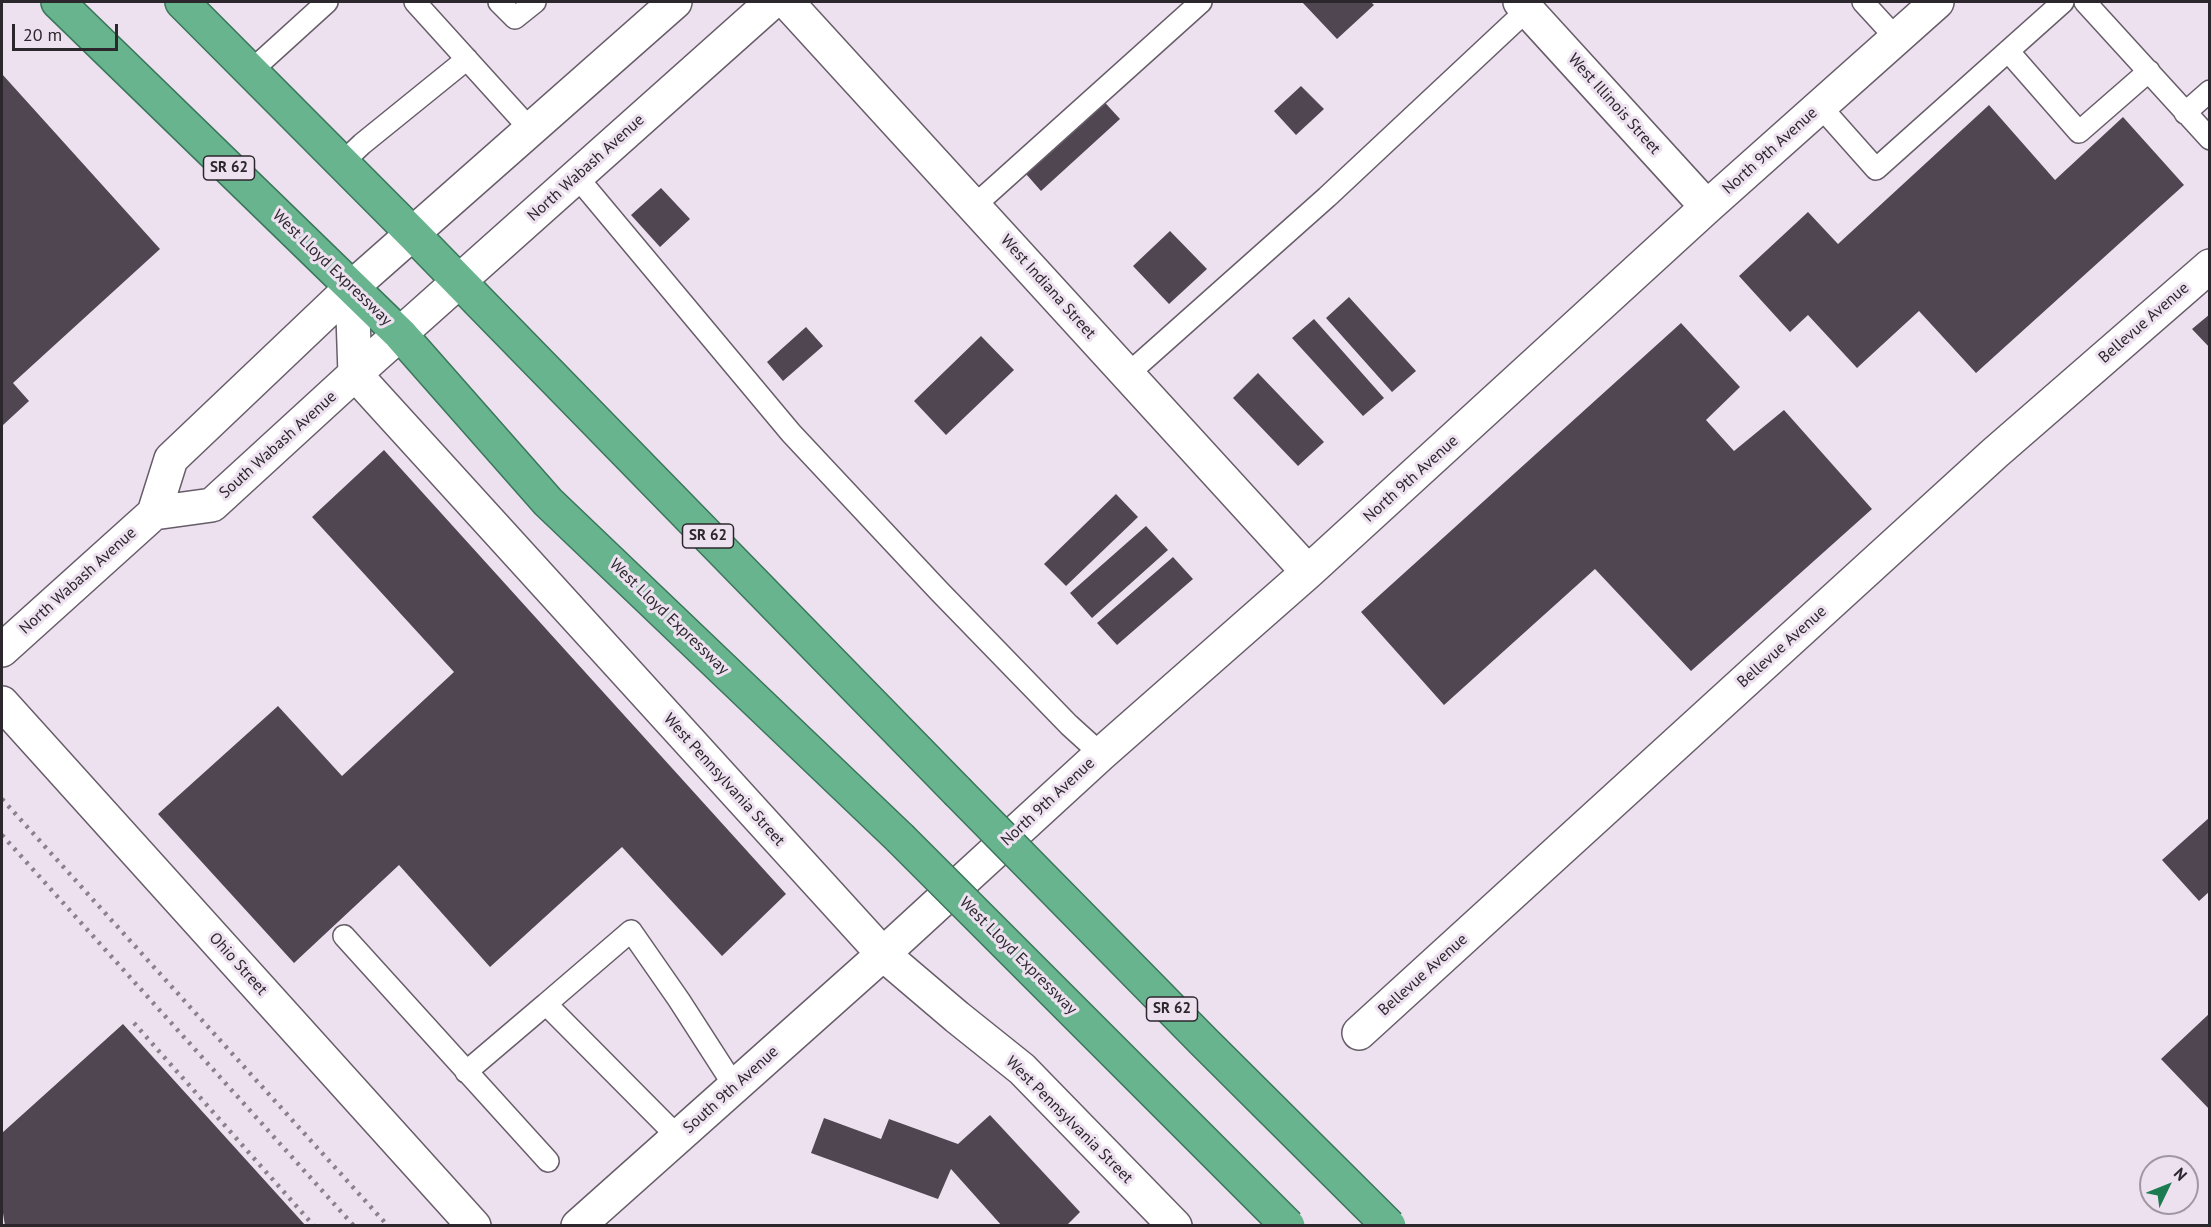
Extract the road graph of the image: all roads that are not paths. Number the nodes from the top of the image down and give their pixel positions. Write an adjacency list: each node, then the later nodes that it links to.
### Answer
1 (58, 2): 33 (highway, West Lloyd Expressway / SR 62)
2 (182, 2): 19 (highway, SR 62)
3 (327, 2): 19 (lane)
4 (415, 2): 18 (lane)
5 (499, 2): 6 (lane)
6 (535, 2)
7 (675, 2): 24 (street)
8 (772, 2): 27 (street, North Wabash Avenue)
9 (787, 2): 28 (street, West Indiana Street)
10 (1201, 2): 28 (lane)
11 (1863, 2): 16 (lane)
12 (1936, 2): 16 (street, North 9th Avenue)
13 (2063, 2): 17 (lane)
14 (2085, 2): 20 (lane)
15 (1523, 6): 29 (street, West Illinois Street); 36 (lane)
16 (1896, 38): 22 (street, North 9th Avenue)
17 (2008, 51): 20 (lane); 22 (lane)
18 (467, 59): 24 (lane); 26 (lane)
19 (251, 71): 26 (highway, SR 62)
20 (2149, 71): 23 (lane)
21 (2210, 91): 23 (lane)
22 (1820, 106): 29 (street, North 9th Avenue)
23 (2185, 113): 25 (lane)
24 (530, 129): 30 (street)
25 (2210, 139)
26 (342, 164): 30 (highway, SR 62)
27 (577, 177): 32 (street, North Wabash Avenue); 41 (lane)
28 (974, 206): 36 (street, West Indiana Street)
29 (1707, 207): 38 (street, North 9th Avenue)
30 (413, 234): 32 (highway, SR 62); 33 (street)
31 (2210, 266): 45 (street, Bellevue Avenue)
32 (459, 282): 34 (street, North Wabash Avenue); 54 (highway, SR 62, bridge)
33 (352, 287): 34 (highway, West Lloyd Expressway / SR 62); 35 (street); 37 (street)
34 (400, 334): 35 (street, South Wabash Avenue); 53 (highway, West Lloyd Expressway / SR 62, bridge)
35 (355, 374): 37 (street, South Wabash Avenue); 43 (street, West Pennsylvania Street)
36 (1128, 374): 38 (street, West Indiana Street)
37 (154, 513): 39 (street, North Wabash Avenue)
38 (1308, 572): 41 (street, North 9th Avenue)
39 (2, 650)
40 (2, 704): 50 (street, Ohio Street)
41 (1101, 754): 43 (street, North 9th Avenue)
42 (344, 936): 46 (lane)
43 (884, 954): 47 (street, South 9th Avenue); 52 (street, West Pennsylvania Street)
44 (546, 1004): 46 (lane); 47 (lane); 48 (lane)
45 (1359, 1033)
46 (466, 1072): 49 (lane)
47 (735, 1087): 48 (street, South 9th Avenue)
48 (678, 1137): 51 (street, South 9th Avenue)
49 (548, 1161)
50 (474, 1226)
51 (578, 1226)
52 (1175, 1226)
53 (1288, 1226)
54 (1389, 1226)

